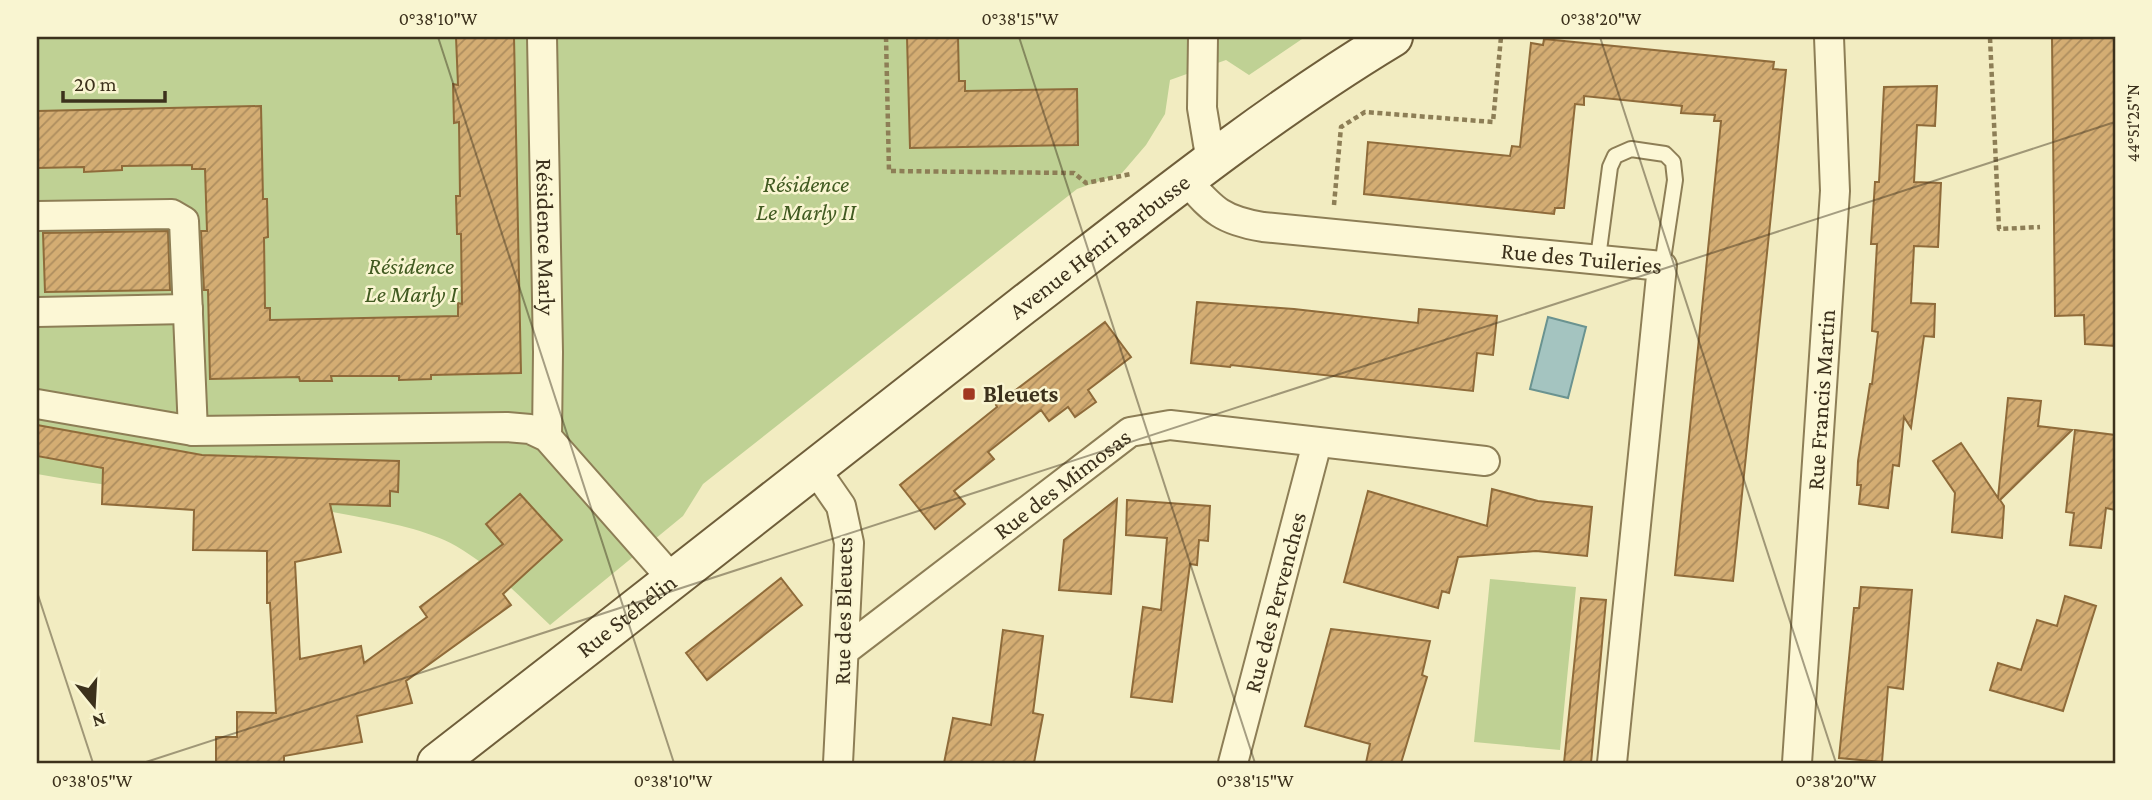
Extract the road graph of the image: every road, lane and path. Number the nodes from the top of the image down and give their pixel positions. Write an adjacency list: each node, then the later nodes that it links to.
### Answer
1 (542, 37): 19 (street, Résidence Marly)
2 (886, 37): 9 (path)
3 (1203, 37): 8 (street)
4 (1393, 37): 8 (street, Avenue Henri Barbusse)
5 (1501, 37): 12 (path)
6 (1829, 37): 29 (street, Rue Francis Martin)
7 (1990, 38): 11 (path)
8 (1198, 171): 9 (street, Avenue Henri Barbusse); 12 (street, Rue des Tuileries)
9 (1153, 205): 22 (street, Avenue Henri Barbusse)
10 (37, 216): 15 (street)
11 (2040, 227)
12 (1332, 234): 13 (street, Rue des Tuileries)
13 (1598, 258): 14 (street, Rue des Tuileries); 14 (lane)
14 (1662, 266): 28 (street, Rue des Tuileries)
15 (188, 309): 16 (street); 18 (street)
16 (37, 312)
17 (37, 404): 18 (street)
18 (193, 431): 19 (street)
19 (547, 437): 23 (street)
20 (1317, 443): 21 (street, Rue des Mimosas); 24 (street, Rue des Mimosas); 27 (street, Rue des Pervenches)
21 (1485, 461)
22 (814, 467): 23 (street, Rue Stéhélin); 24 (street, Rue des Bleuets)
23 (674, 581): 25 (street, Rue Stéhélin)
24 (844, 651): 26 (street, Rue des Bleuets)
25 (437, 763)
26 (838, 763)
27 (1233, 763)
28 (1612, 763)
29 (1797, 763)

